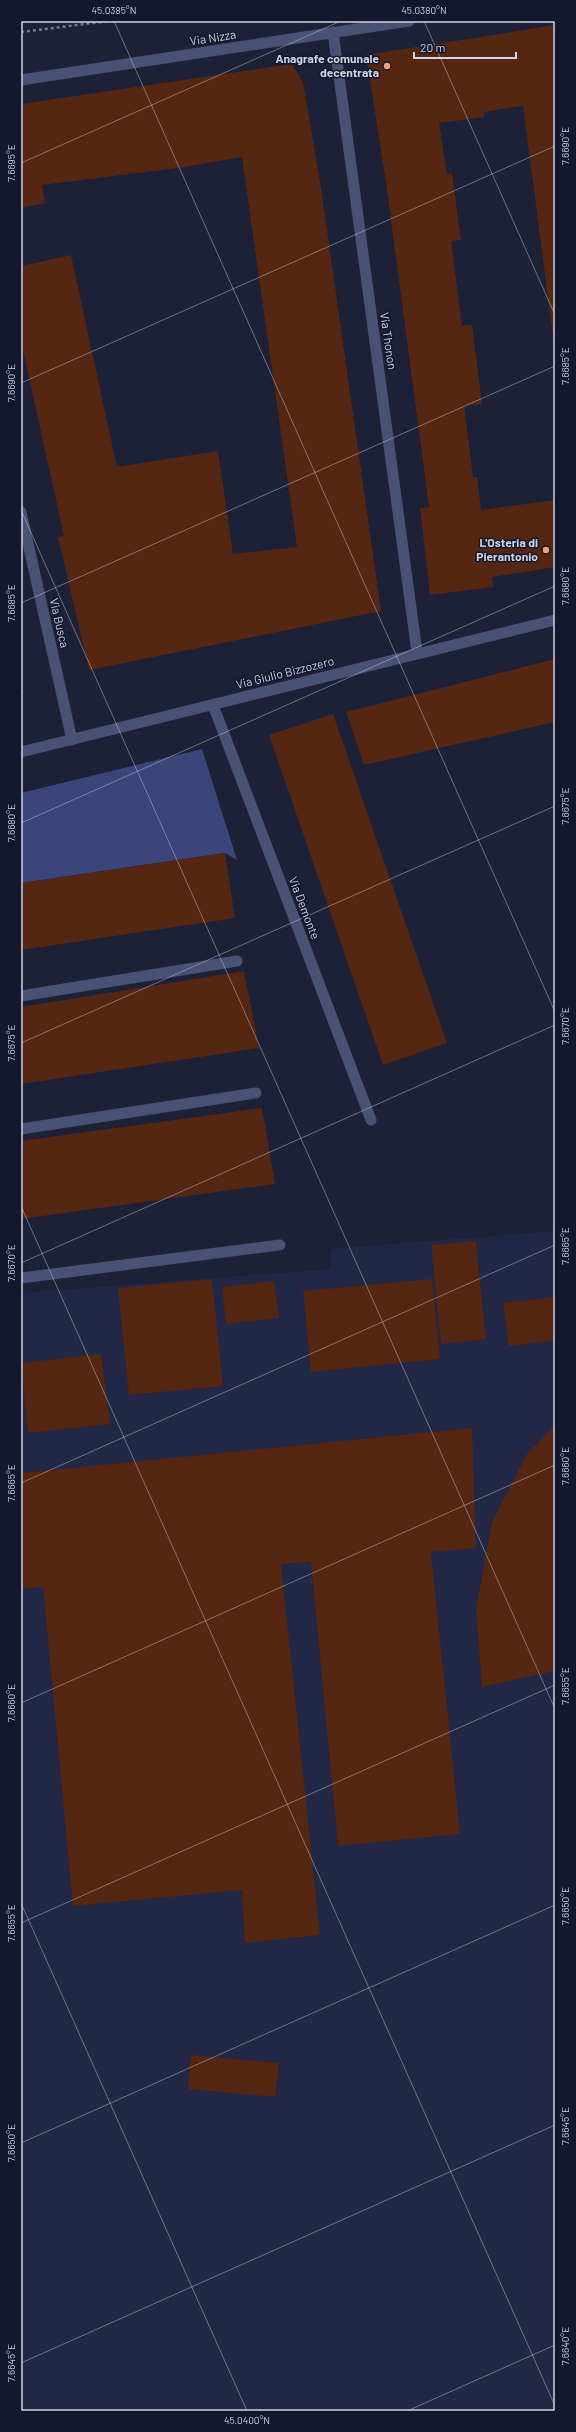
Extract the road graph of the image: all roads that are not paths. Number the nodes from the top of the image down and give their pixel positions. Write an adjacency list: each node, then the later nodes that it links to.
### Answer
1 (409, 21): 2 (street, Via Nizza)
2 (333, 32): 3 (street, Via Nizza); 6 (street, Via Thonon)
3 (21, 80)
4 (21, 512): 8 (street, Via Busca)
5 (555, 620): 6 (street, Via Giulio Bizzozero)
6 (417, 652): 7 (street, Via Giulio Bizzozero)
7 (213, 705): 8 (street, Via Giulio Bizzozero); 13 (street, Via Demonte)
8 (72, 740): 9 (street, Via Giulio Bizzozero)
9 (21, 752)
10 (237, 961): 11 (street)
11 (21, 996)
12 (256, 1093): 14 (street)
13 (371, 1120)
14 (21, 1129)
15 (280, 1245): 16 (street)
16 (21, 1278)

